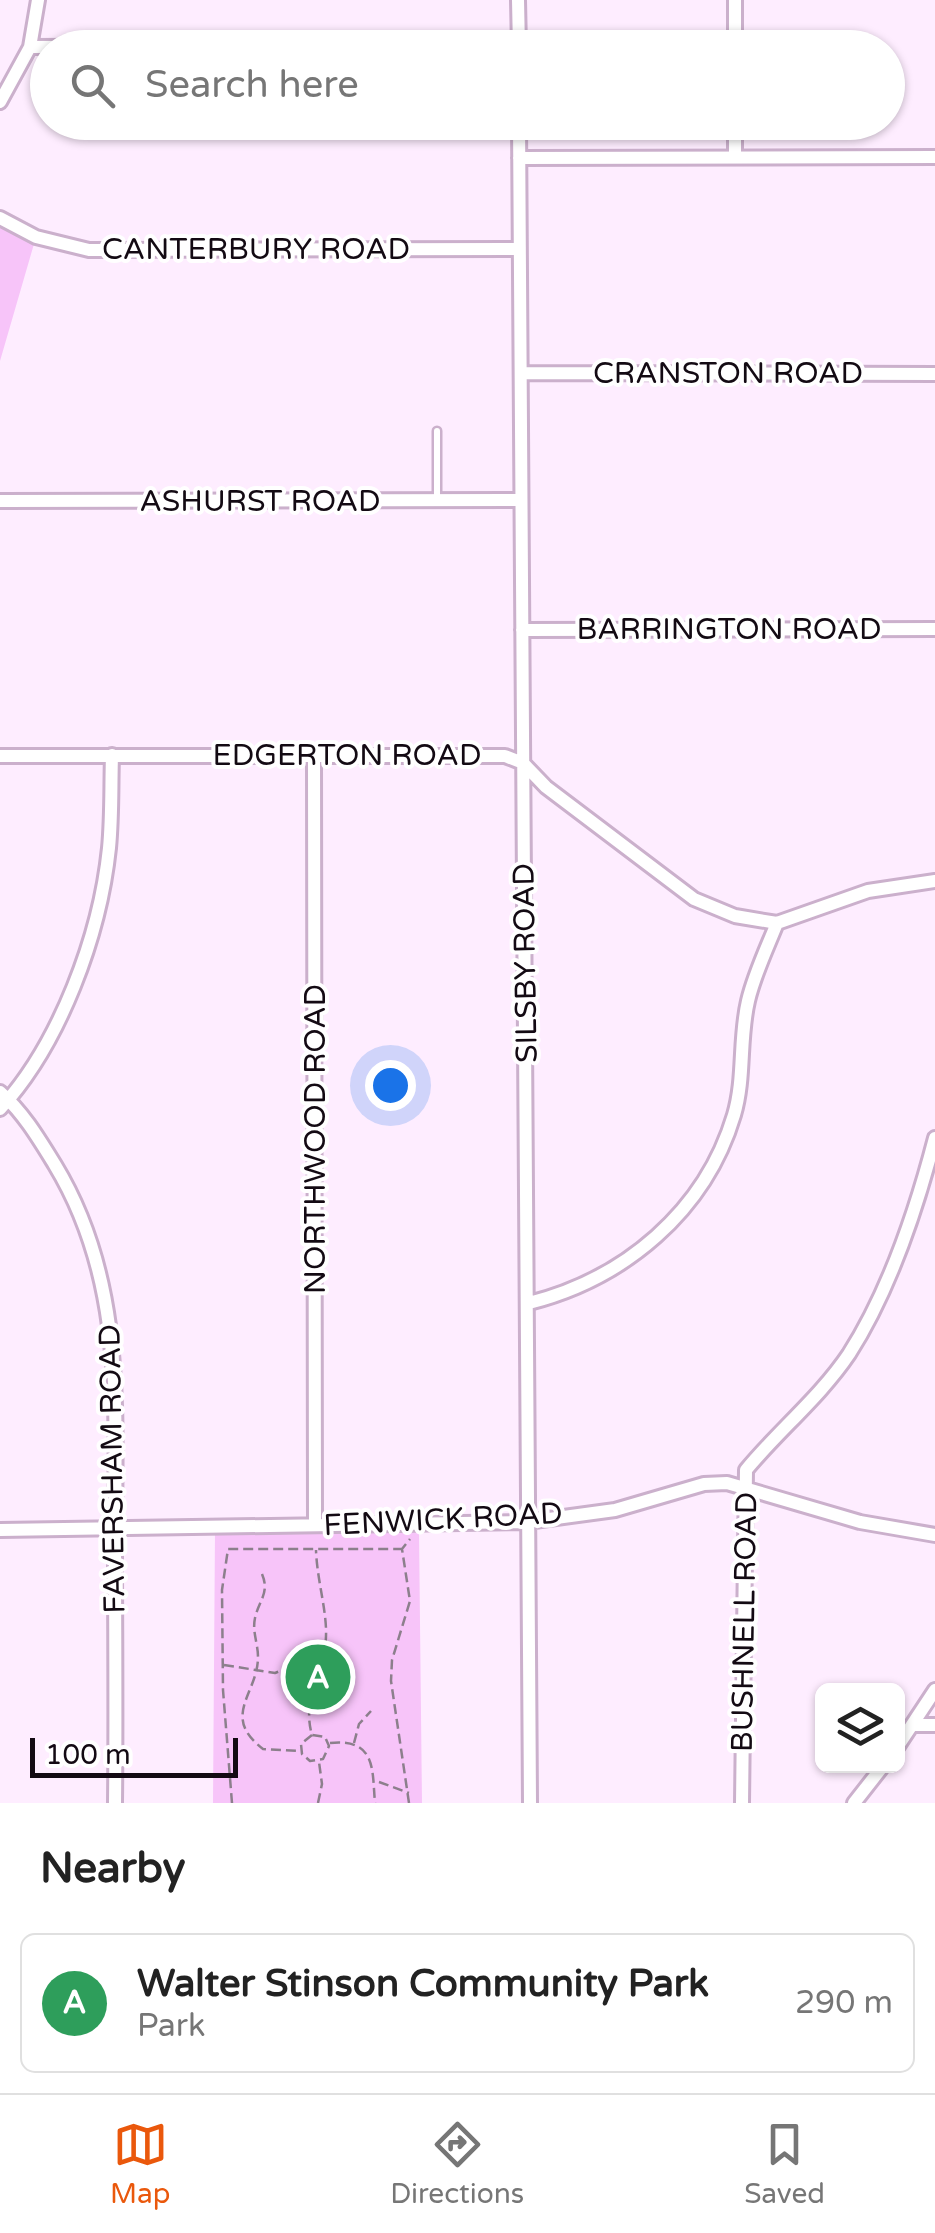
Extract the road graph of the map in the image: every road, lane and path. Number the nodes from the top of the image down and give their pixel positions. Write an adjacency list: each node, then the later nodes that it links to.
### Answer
1 (38, 0): 4 (street)
2 (518, 0): 5 (street)
3 (735, 0): 6 (street)
4 (33, 30)
5 (519, 30)
6 (735, 30)
7 (30, 47): 8 (street)
8 (0, 102)
9 (519, 140): 13 (street, SILSBY ROAD)
10 (735, 140): 11 (street)
11 (735, 156): 12 (street); 13 (street)
12 (935, 157)
13 (519, 158): 15 (street, SILSBY ROAD)
14 (0, 218): 15 (street, CANTERBURY ROAD)
15 (518, 249): 16 (street, SILSBY ROAD)
16 (521, 373): 17 (street, CRANSTON ROAD); 19 (street, SILSBY ROAD)
17 (935, 374)
18 (437, 431): 21 (lane)
19 (521, 500): 21 (street, ASHURST ROAD); 23 (street, SILSBY ROAD)
20 (0, 501): 21 (street, ASHURST ROAD)
21 (437, 501)
22 (935, 629): 23 (street, BARRINGTON ROAD)
23 (522, 630): 27 (street, SILSBY ROAD)
24 (314, 753): 25 (street, EDGERTON ROAD); 27 (street, EDGERTON ROAD); 35 (street, NORTHWOOD ROAD)
25 (112, 755): 26 (street, EDGERTON ROAD); 30 (street)
26 (0, 756)
27 (523, 763): 29 (street, EDGERTON ROAD); 32 (street, SILSBY ROAD)
28 (935, 882): 29 (street, EDGERTON ROAD)
29 (778, 922): 32 (street)
30 (3, 1100): 36 (street, FAVERSHAM ROAD)
31 (935, 1138): 33 (street, BUSHNELL ROAD)
32 (529, 1303): 34 (street, SILSBY ROAD)
33 (744, 1486): 34 (street, FENWICK ROAD); 38 (street, FENWICK ROAD); 65 (street, BUSHNELL ROAD)
34 (527, 1522): 35 (street, FENWICK ROAD); 64 (street, SILSBY ROAD)
35 (316, 1525): 36 (street, FENWICK ROAD)
36 (115, 1527): 37 (street, FENWICK ROAD); 59 (street, FAVERSHAM ROAD)
37 (0, 1530)
38 (935, 1535)
39 (420, 1538): 41 (path)
40 (316, 1549): 41 (path); 43 (path); 44 (path)
41 (402, 1549): 58 (path)
42 (262, 1574): 45 (path)
43 (322, 1662): 45 (path); 50 (path)
44 (223, 1665): 45 (path); 60 (path)
45 (257, 1668): 54 (path)
46 (935, 1690): 49 (street)
47 (371, 1711): 53 (path)
48 (935, 1724): 49 (street)
49 (913, 1725): 51 (street)
50 (312, 1735): 52 (path); 54 (path)
51 (905, 1736)
52 (328, 1744): 53 (path); 55 (path)
53 (354, 1744): 57 (path)
54 (302, 1751): 55 (path)
55 (318, 1760): 61 (path)
56 (878, 1773): 66 (street)
57 (378, 1782): 58 (path); 62 (path)
58 (409, 1793): 63 (path)
59 (115, 1803)
60 (232, 1803)
61 (318, 1803)
62 (375, 1803)
63 (409, 1803)
64 (530, 1803)
65 (742, 1803)
66 (854, 1803)

